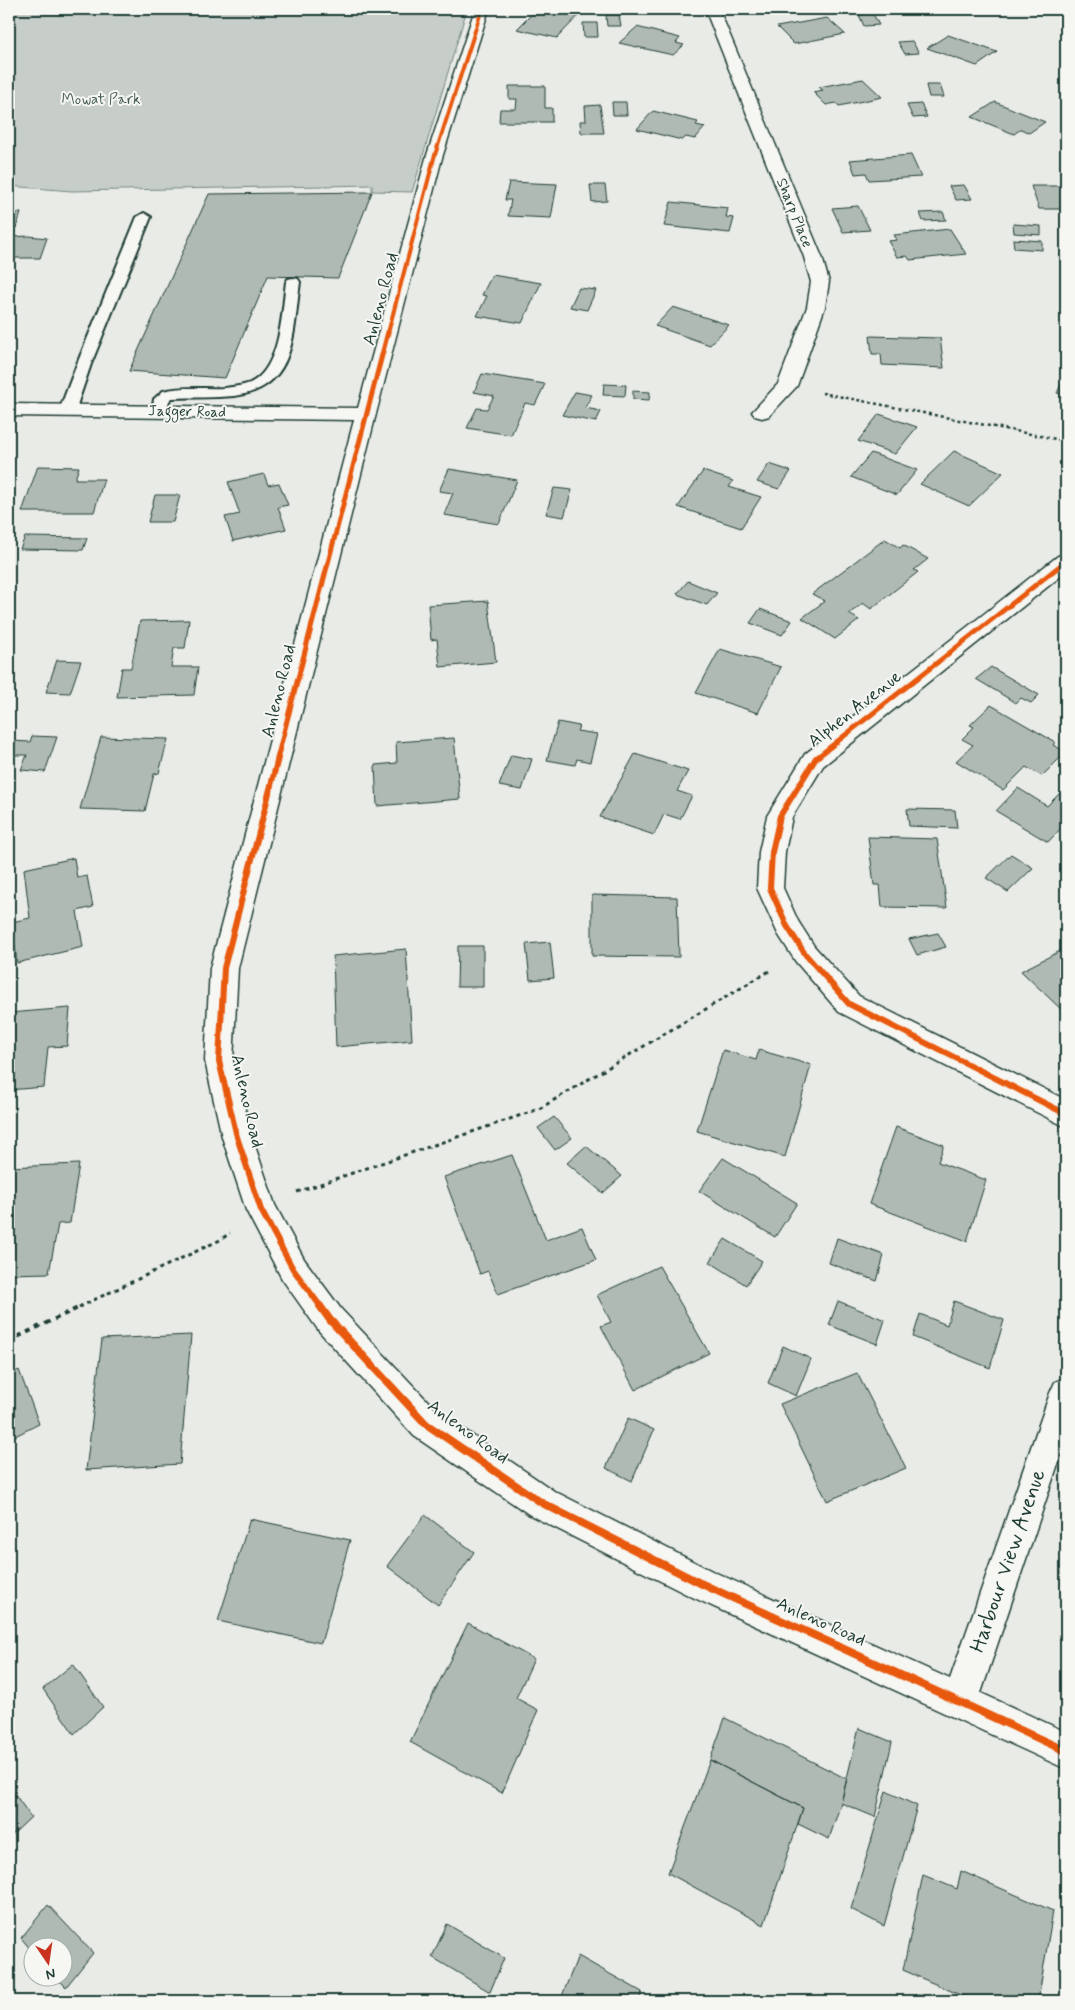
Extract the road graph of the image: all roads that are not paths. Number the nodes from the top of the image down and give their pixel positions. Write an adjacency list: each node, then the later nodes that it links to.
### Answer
1 (482, 9): 9 (street, Anleno Road)
2 (712, 9): 8 (street, Sharp Place)
3 (144, 217): 6 (lane)
4 (293, 282): 7 (lane)
5 (9, 410): 6 (street, Jagger Road)
6 (67, 411): 7 (street, Jagger Road)
7 (160, 412): 9 (street, Jagger Road)
8 (762, 412)
9 (366, 414): 13 (street, Anleno Road)
10 (1066, 561): 11 (street, Alphen Avenue)
11 (1066, 1114)
12 (1066, 1393): 13 (street, Harbour View Avenue)
13 (960, 1701): 14 (street, Anleno Road)
14 (1066, 1751)

